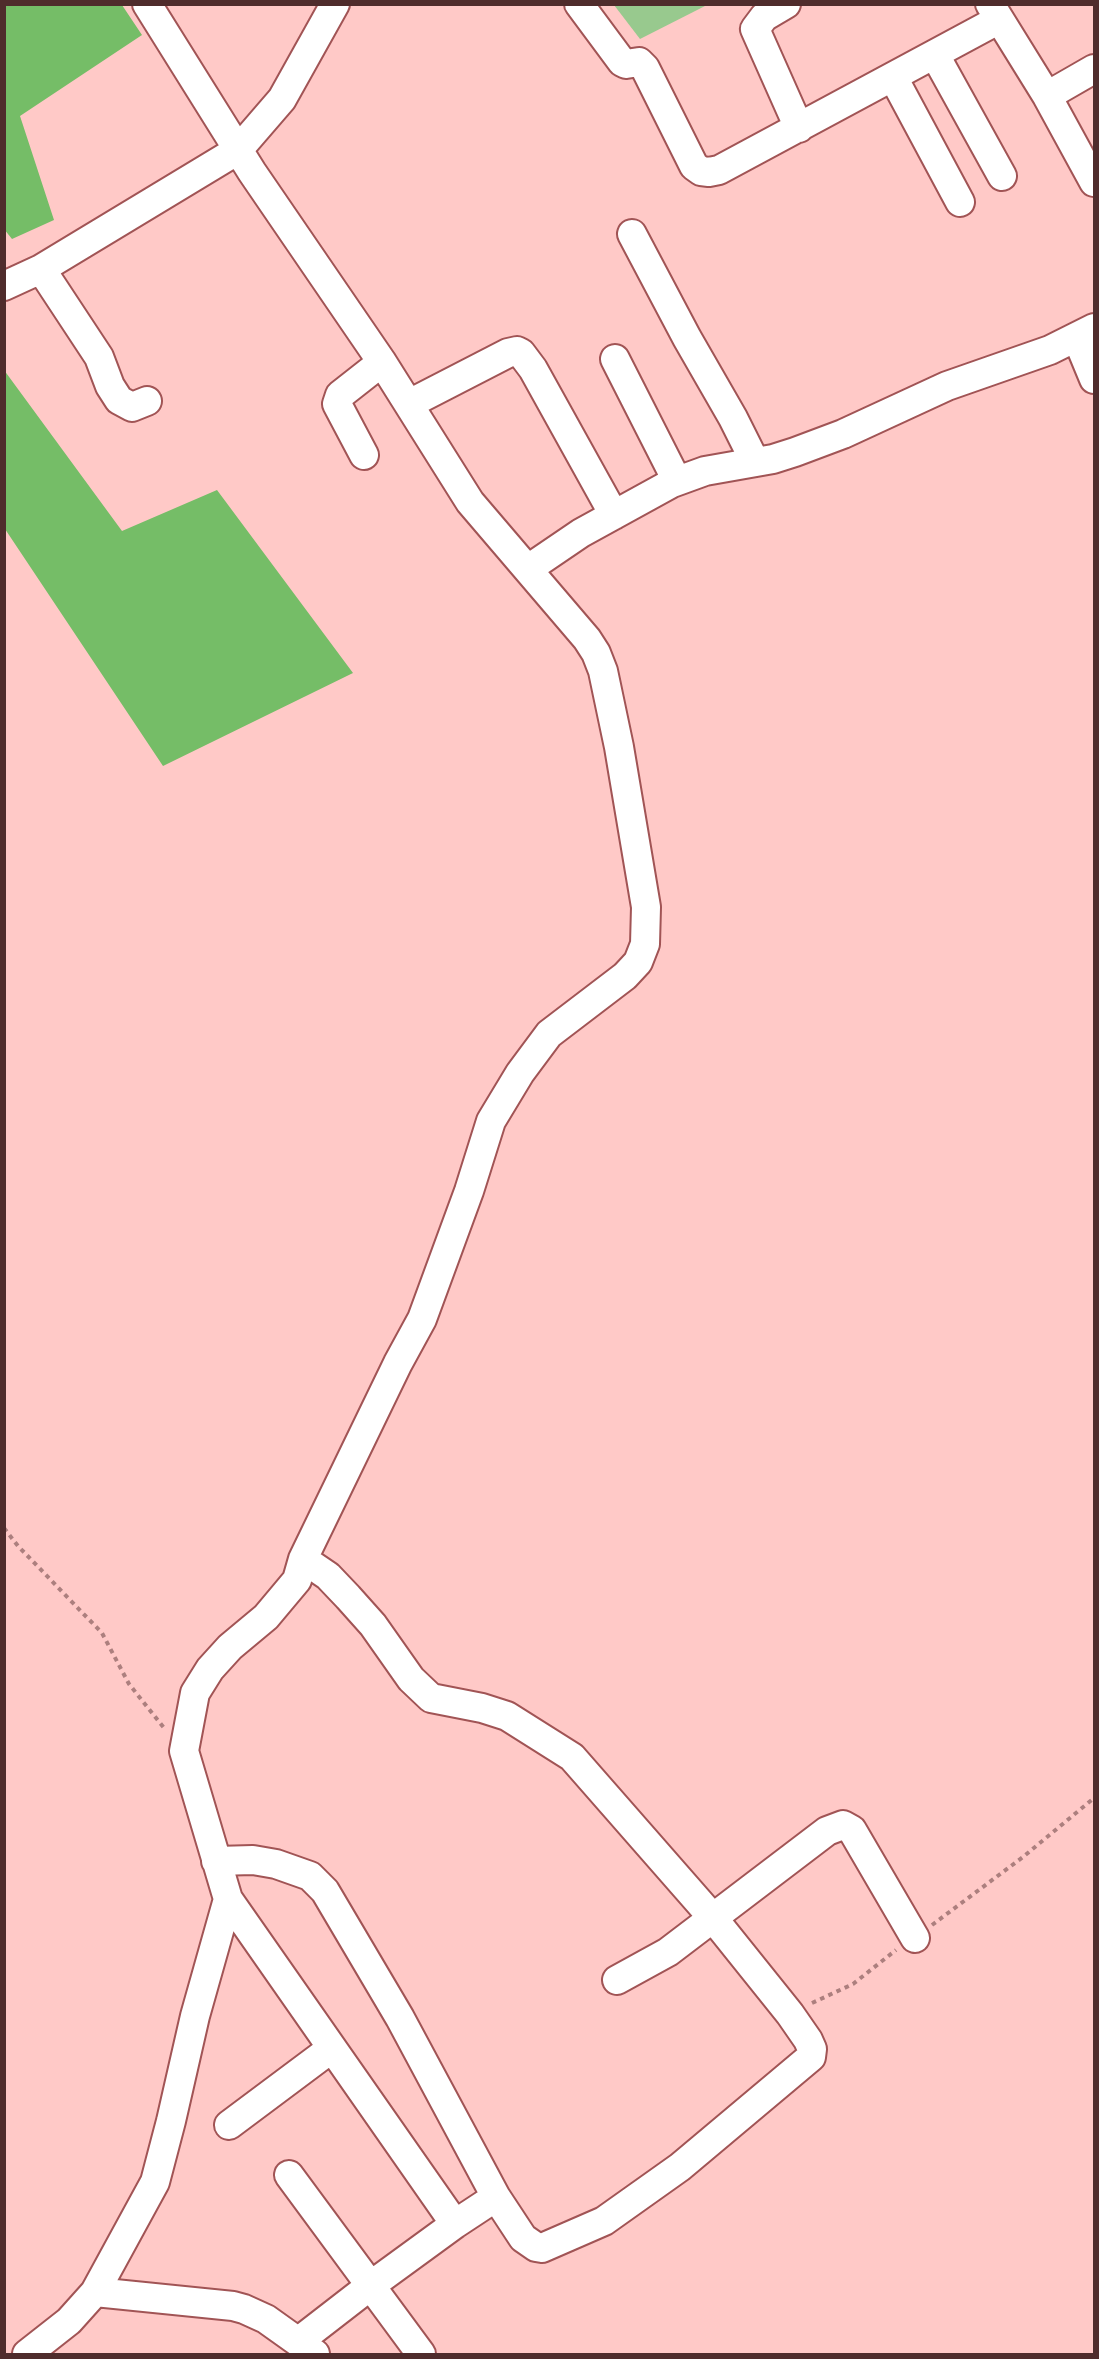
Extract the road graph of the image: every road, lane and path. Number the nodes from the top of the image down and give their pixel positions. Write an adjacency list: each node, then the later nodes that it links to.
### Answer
1 (147, 4): 11 (street)
2 (335, 4): 11 (street)
3 (579, 4): 10 (street)
4 (786, 4): 10 (street)
5 (994, 12): 6 (street); 9 (street)
6 (935, 56): 8 (street); 12 (street)
7 (1095, 69): 9 (street)
8 (893, 77): 10 (street); 14 (street)
9 (1047, 96): 13 (street)
10 (798, 128)
11 (238, 150): 16 (street); 20 (street)
12 (1002, 176)
13 (1095, 182)
14 (960, 202)
15 (632, 234): 25 (street)
16 (41, 269): 17 (street); 22 (street)
17 (4, 286)
18 (1086, 333): 21 (street); 25 (street)
19 (615, 359): 26 (street)
20 (382, 362): 23 (street); 24 (street)
21 (1095, 379)
22 (147, 401)
23 (409, 404): 27 (street); 28 (street)
24 (364, 455)
25 (755, 462): 26 (street)
26 (677, 481): 27 (street)
27 (614, 515): 28 (street)
28 (528, 569): 30 (street)
29 (4, 1528): 31 (path)
30 (303, 1559): 31 (street); 35 (street)
31 (184, 1751): 33 (street)
32 (1095, 1798): 36 (path)
33 (216, 1862): 34 (street); 42 (street)
34 (228, 1899): 39 (street); 45 (street)
35 (713, 1918): 36 (street); 37 (street); 38 (street)
36 (915, 1938): 38 (path)
37 (617, 1980)
38 (790, 2014): 42 (street)
39 (332, 2048): 40 (street); 43 (street)
40 (229, 2125)
41 (289, 2175): 44 (street)
42 (496, 2197): 43 (street)
43 (454, 2224): 44 (street)
44 (370, 2286): 46 (street); 48 (street)
45 (95, 2292): 46 (street); 47 (street)
46 (307, 2348)
47 (27, 2355)
48 (421, 2355)

